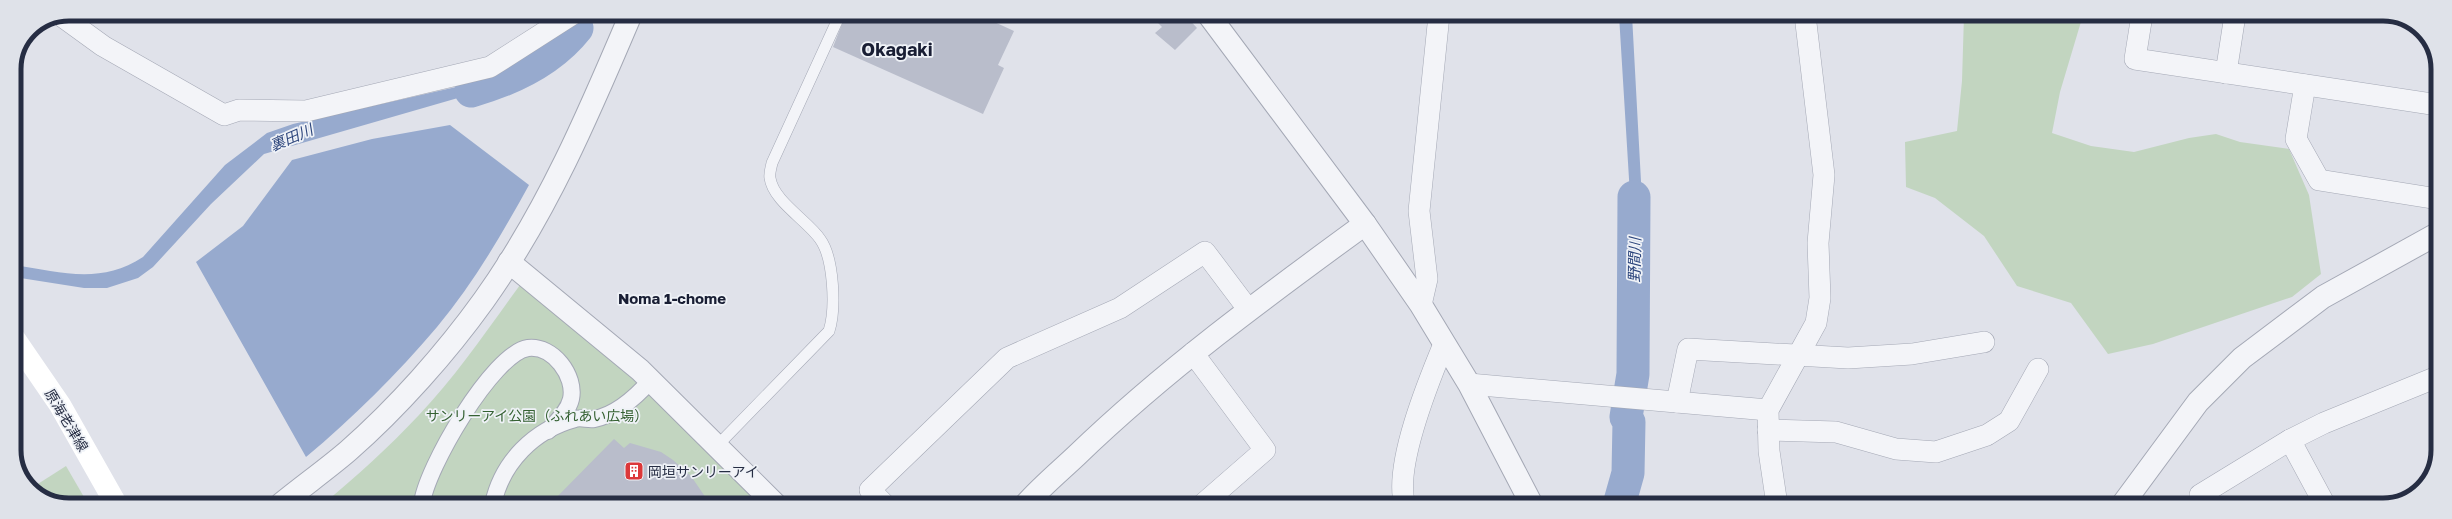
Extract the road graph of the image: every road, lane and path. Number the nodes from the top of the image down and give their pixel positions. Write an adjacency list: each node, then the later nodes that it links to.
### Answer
1 (69, 21): 2 (street)
2 (562, 21)
3 (628, 21): 16 (street)
4 (837, 21): 33 (lane)
5 (1213, 21): 14 (street)
6 (1438, 21): 17 (street)
7 (1805, 21): 23 (street)
8 (2141, 21): 10 (street)
9 (2234, 21): 10 (street)
10 (2226, 73): 11 (street)
11 (2305, 85): 12 (street); 13 (street)
12 (2431, 104)
13 (2431, 198)
14 (1365, 224): 17 (street); 18 (street)
15 (2431, 238): 45 (street)
16 (509, 262): 26 (street); 35 (street)
17 (1421, 305): 20 (street)
18 (1248, 309): 22 (street); 39 (street)
19 (1984, 342): 23 (street)
20 (1444, 344): 27 (street); 42 (street)
21 (21, 348): 34 (main road, 原海老津線)
22 (1193, 353): 40 (street); 41 (street)
23 (1801, 354): 28 (street); 29 (street)
24 (2038, 369): 30 (street)
25 (2431, 379): 32 (street)
26 (651, 380): 31 (street); 33 (street)
27 (1469, 384): 28 (street); 43 (street)
28 (1677, 402): 29 (street)
29 (1768, 410): 30 (street)
30 (1768, 430): 44 (street)
31 (548, 431): 36 (street); 37 (street)
32 (2290, 440): 46 (street); 47 (street)
33 (717, 446): 38 (street)
34 (113, 498)
35 (289, 498)
36 (424, 498)
37 (496, 498)
38 (769, 498)
39 (878, 498)
40 (1032, 498)
41 (1210, 498)
42 (1403, 498)
43 (1528, 498)
44 (1777, 498)
45 (2127, 498)
46 (2202, 498)
47 (2321, 498)

